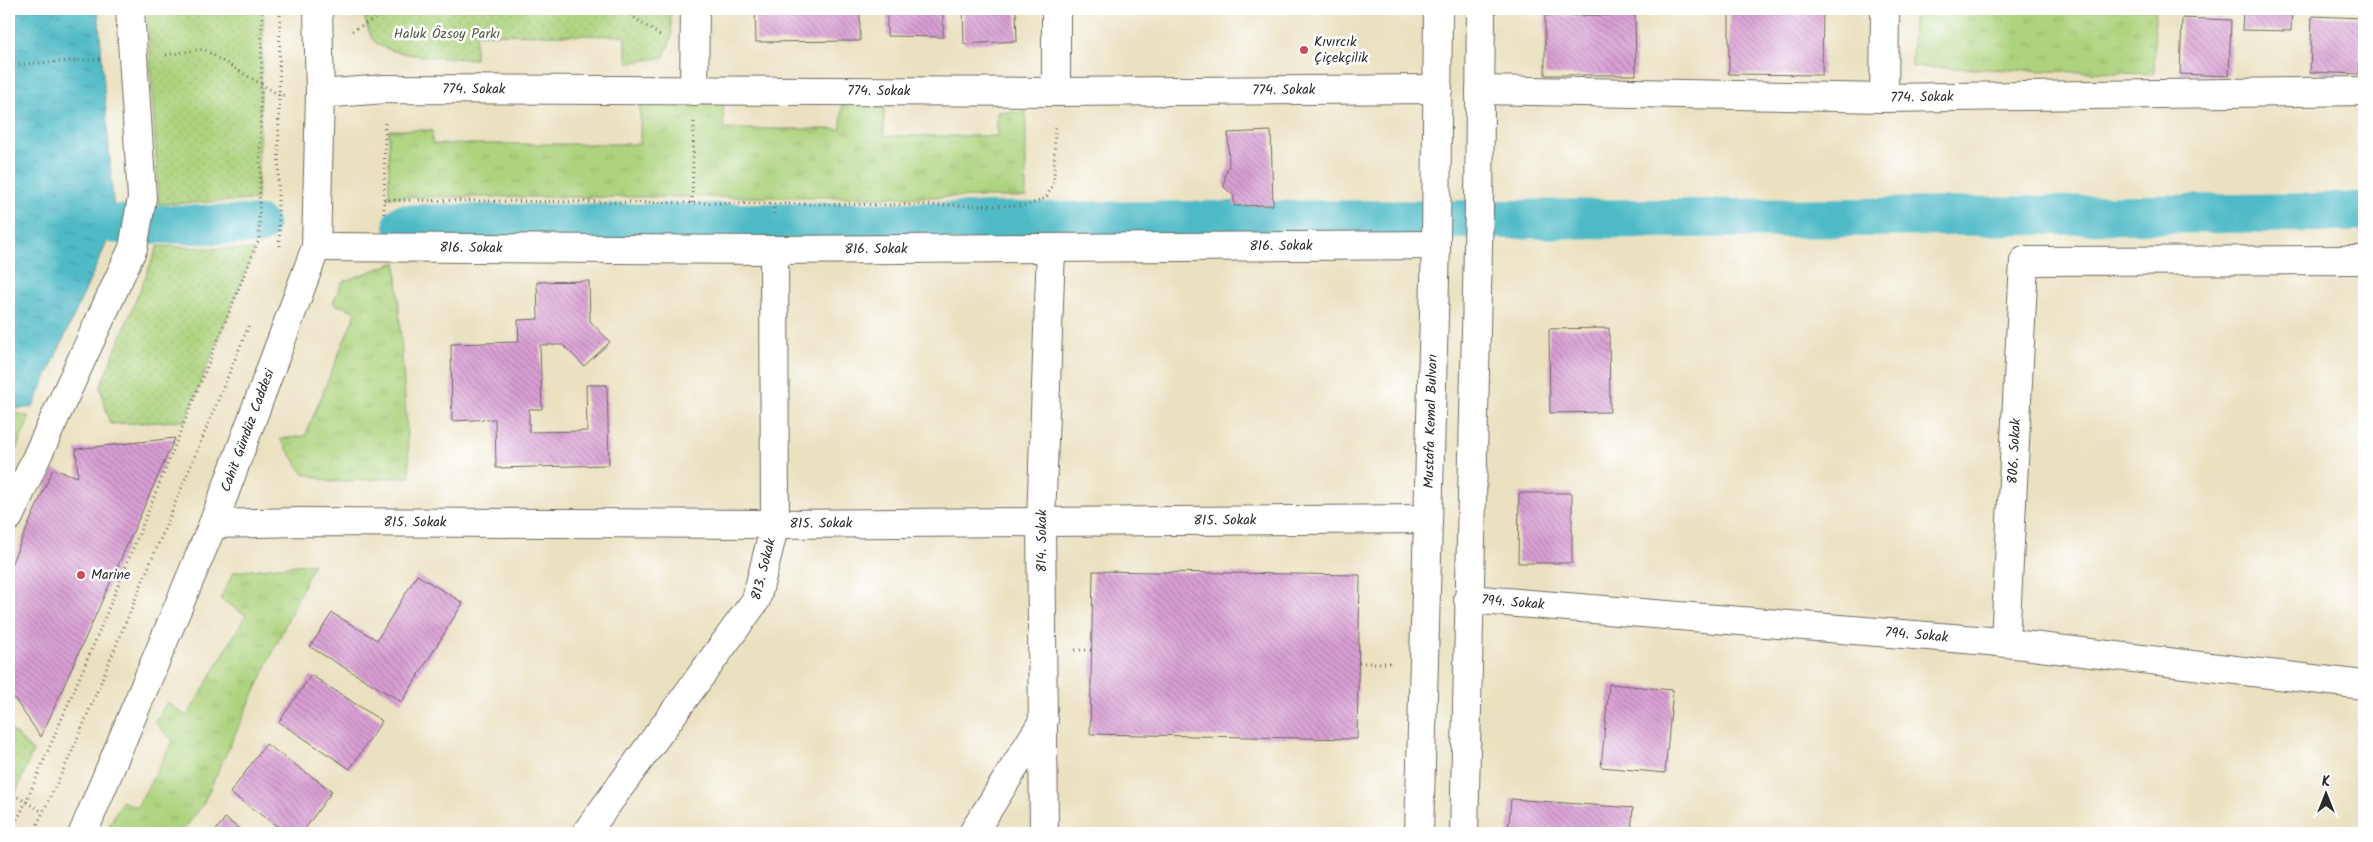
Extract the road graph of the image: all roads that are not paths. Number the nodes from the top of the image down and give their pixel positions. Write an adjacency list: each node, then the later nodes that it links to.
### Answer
1 (130, 9): 20 (street)
2 (318, 9): 13 (street, Cahit Gündüz Caddesi)
3 (695, 9): 10 (street)
4 (1056, 9): 11 (street)
5 (1438, 9): 8 (street, Mustafa Kemal Bulvarı)
6 (1481, 9): 9 (street)
7 (1885, 9): 14 (street)
8 (1438, 89): 11 (street, 774. Sokak); 15 (street, Mustafa Kemal Bulvarı)
9 (1480, 90): 14 (street, 774. Sokak); 25 (street)
10 (694, 91): 11 (street, 774. Sokak); 13 (street, 774. Sokak)
11 (1056, 92)
12 (2364, 92): 14 (street, 774. Sokak)
13 (320, 94): 16 (street, Cahit Gündüz Caddesi)
14 (1884, 98)
15 (1436, 245): 17 (street, 816. Sokak); 21 (street, Mustafa Kemal Bulvarı)
16 (316, 246): 18 (street, 816. Sokak); 23 (street, Cahit Gündüz Caddesi)
17 (1051, 249): 18 (street, 816. Sokak); 22 (street, 814. Sokak)
18 (774, 250): 24 (street, 813. Sokak)
19 (2364, 260): 26 (street, 806. Sokak)
20 (9, 517)
21 (1428, 519): 22 (street, 815. Sokak); 33 (street, Mustafa Kemal Bulvarı)
22 (1041, 521): 24 (street, 815. Sokak); 28 (street, 814. Sokak)
23 (213, 524): 24 (street, 815. Sokak); 29 (street, Cahit Gündüz Caddesi)
24 (775, 524): 30 (street, 813. Sokak)
25 (1468, 599): 26 (street, 794. Sokak); 34 (street)
26 (2006, 642): 27 (street, 794. Sokak)
27 (2364, 685)
28 (1044, 720): 31 (street); 32 (street, 814. Sokak)
29 (82, 833)
30 (586, 833)
31 (972, 833)
32 (1044, 833)
33 (1419, 833)
34 (1464, 833)

